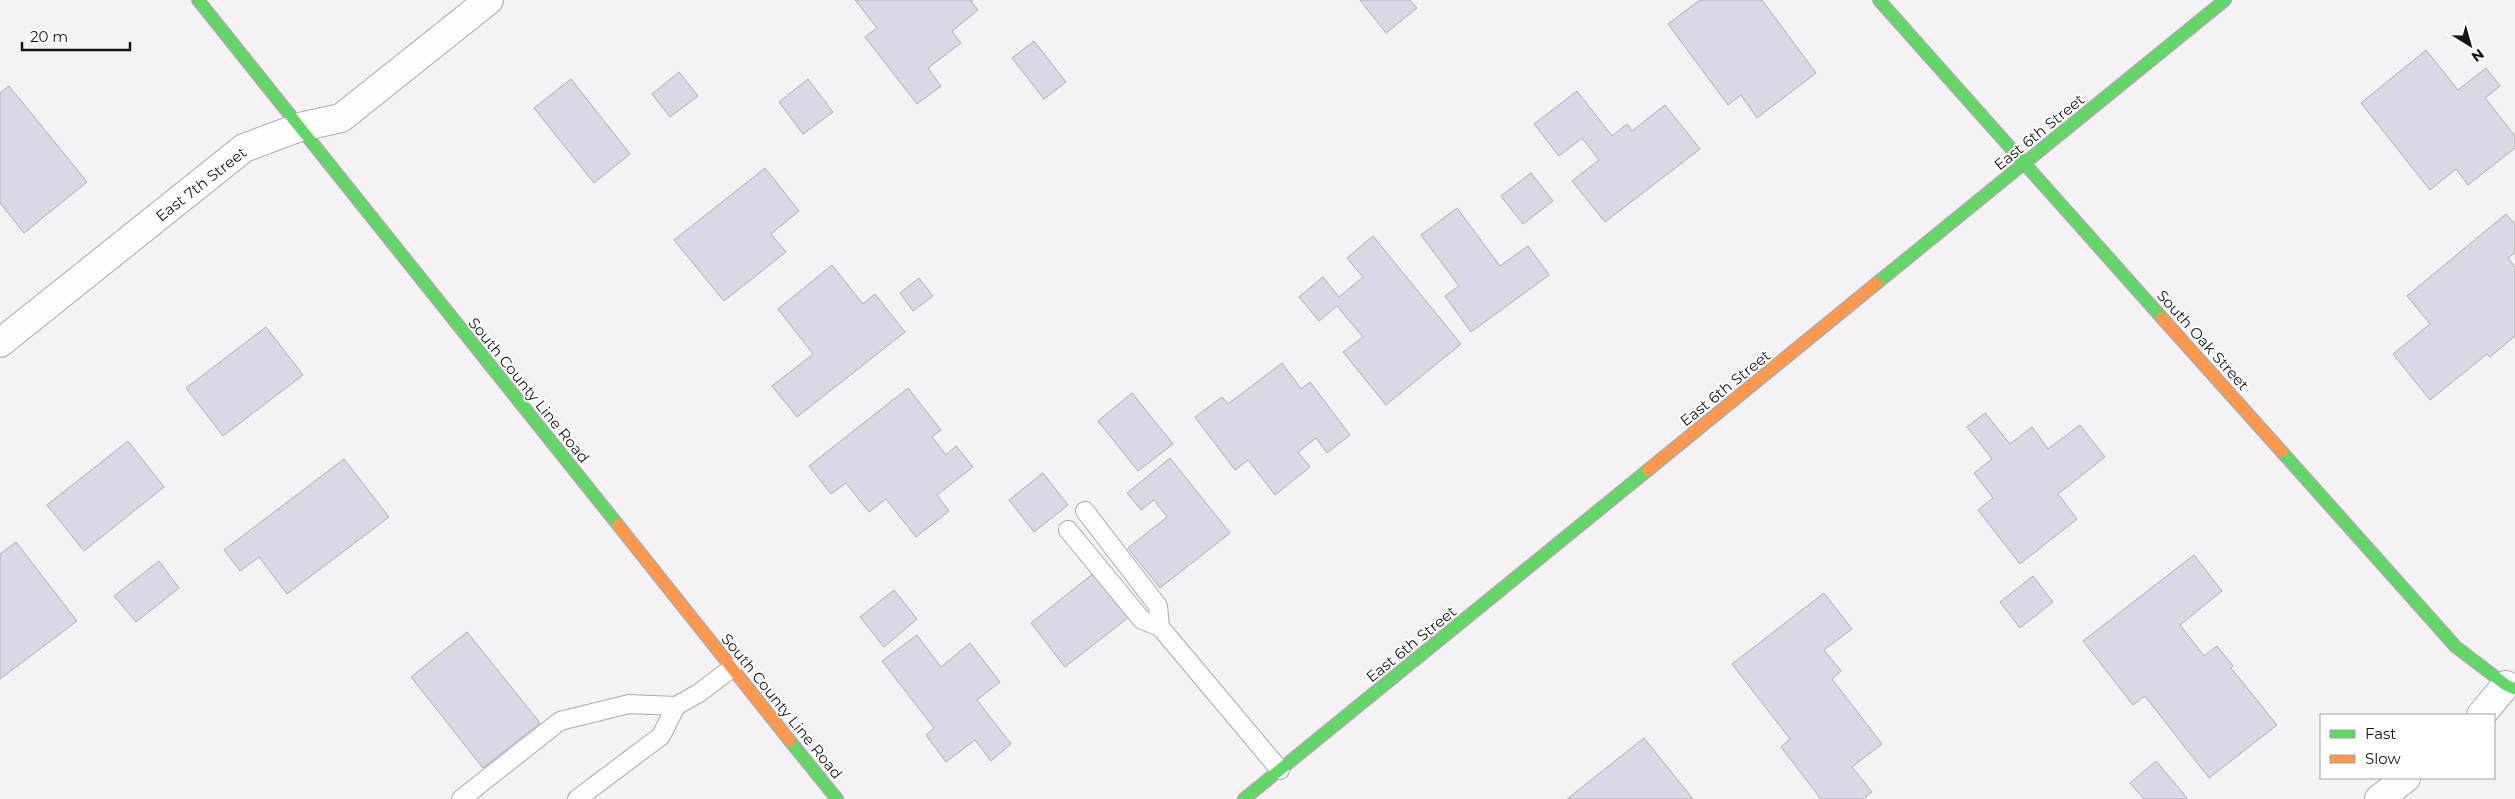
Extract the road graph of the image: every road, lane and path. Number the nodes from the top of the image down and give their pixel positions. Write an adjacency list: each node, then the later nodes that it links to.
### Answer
1 (198, 0): 5 (street, South County Line Road)
2 (489, 0): 5 (street, East 7th Street)
3 (1879, 0): 6 (street, South Oak Street)
4 (2225, 0): 6 (street, East 6th Street)
5 (300, 127): 7 (street, East 7th Street); 11 (street, South County Line Road)
6 (2025, 162): 12 (street, South Oak Street); 15 (street, East 6th Street)
7 (0, 343)
8 (1085, 511): 10 (lane)
9 (1068, 530): 10 (lane)
10 (1160, 627): 15 (lane)
11 (732, 668): 13 (lane); 19 (street, South County Line Road)
12 (2510, 687): 14 (street)
13 (676, 706): 17 (lane); 18 (lane)
14 (2482, 714)
15 (1280, 770): 20 (street, East 6th Street)
16 (2405, 779): 21 (street)
17 (461, 799)
18 (577, 799)
19 (837, 799)
20 (1244, 799)
21 (2379, 799)

